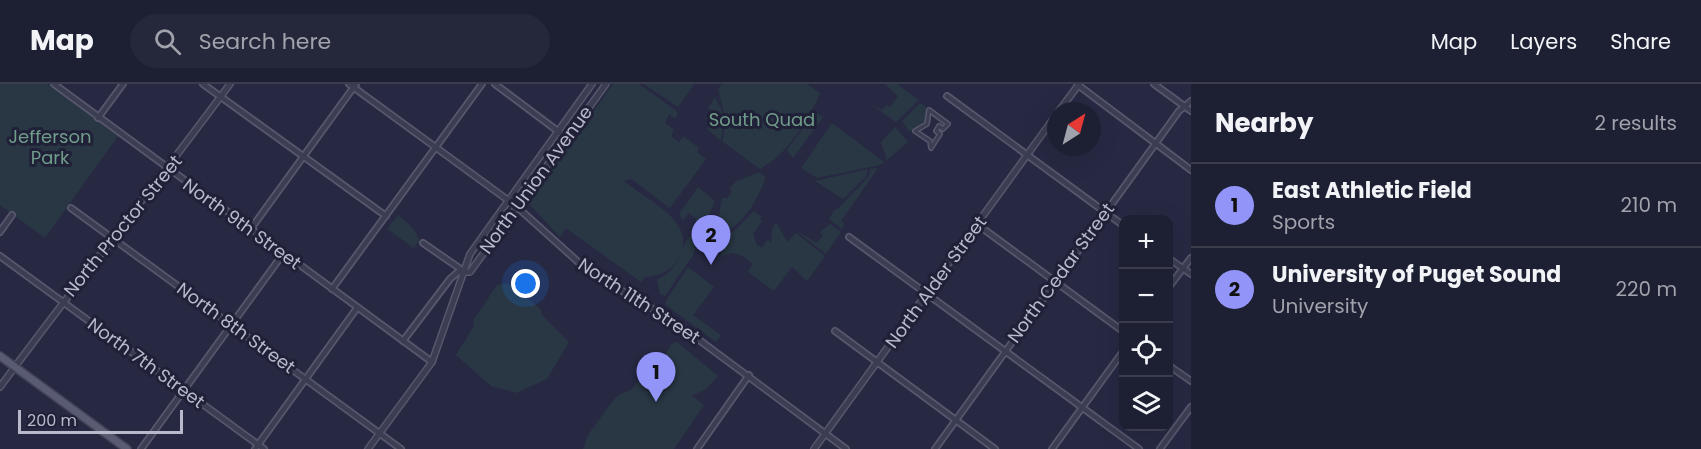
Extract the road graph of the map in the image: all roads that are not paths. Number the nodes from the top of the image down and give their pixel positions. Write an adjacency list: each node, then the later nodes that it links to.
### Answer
1 (54, 84): 19 (street, North 9th Street)
2 (123, 84): 19 (street)
3 (203, 84): 13 (street)
4 (231, 84): 13 (street, North Proctor Street)
5 (482, 84): 24 (street)
6 (495, 84): 21 (street)
7 (592, 84): 21 (street, North Union Avenue)
8 (606, 84): 22 (street, North Union Avenue)
9 (1154, 84): 16 (street)
10 (353, 85): 24 (street, North 11th Street); 26 (street)
11 (1078, 85): 15 (street); 23 (street)
12 (947, 96): 25 (street)
13 (221, 97): 26 (street); 27 (street, North Proctor Street)
14 (1191, 100): 16 (street, North Cedar Street)
15 (1066, 102)
16 (1185, 107): 18 (street); 23 (street, North Cedar Street)
17 (929, 110): 17 (street)
18 (1191, 111)
19 (98, 118): 27 (street, North 9th Street)
20 (1047, 128): 25 (street, North Alder Street)
21 (558, 131): 22 (street); 29 (street, North Union Avenue)
22 (567, 138): 30 (street, North Union Avenue)
23 (1155, 143): 28 (street); 32 (street, North Cedar Street)
24 (436, 147): 29 (street, North 11th Street); 34 (street)
25 (1028, 156): 32 (street); 36 (street, North Alder Street)
26 (303, 157): 34 (street); 37 (street)
27 (168, 170): 37 (street, North 9th Street); 40 (street, North Proctor Street)
28 (1191, 170)
29 (508, 199): 30 (street, North 11th Street); 47 (street, North Union Avenue)
30 (516, 206): 47 (street, North Union Avenue); 66 (street, North 11th Street)
31 (71, 208): 40 (street, North 8th Street)
32 (1104, 212): 35 (street); 49 (street, North Cedar Street)
33 (12, 215): 38 (street)
34 (386, 216): 51 (street)
35 (1119, 222)
36 (978, 225): 49 (street); 52 (street, North Alder Street)
37 (250, 230): 42 (street, North 9th Street)
38 (0, 232)
39 (849, 237): 52 (street)
40 (112, 238): 53 (street, North Proctor Street); 55 (street, North 8th Street)
41 (423, 243): 47 (street)
42 (283, 254): 51 (street, North 9th Street); 55 (street)
43 (0, 256): 53 (street, North 7th Street)
44 (1191, 258): 46 (street)
45 (1173, 261): 46 (street)
46 (1183, 268): 48 (street); 50 (street)
47 (465, 272): 58 (street, North Union Avenue); 62 (street, North Union Avenue)
48 (1191, 274)
49 (1054, 281): 56 (street); 59 (street, North Cedar Street)
50 (1173, 281)
51 (332, 289): 54 (street, North 9th Street)
52 (928, 294): 59 (street); 63 (street, North Alder Street)
53 (62, 302): 64 (street, North Proctor Street); 70 (street, North 7th Street)
54 (357, 308): 58 (street, North 9th Street); 67 (street)
55 (232, 324): 67 (street, North 8th Street); 70 (street)
56 (1119, 328)
57 (835, 331): 63 (street)
58 (403, 341): 62 (street, North 9th Street)
59 (1004, 350): 71 (street); 74 (street, North Cedar Street)
60 (0, 356): 64 (main road)
61 (1119, 357): 71 (street)
62 (432, 362): 75 (street, North Union Avenue)
63 (877, 362): 74 (street); 76 (street, North Alder Street)
64 (15, 367): 69 (street, North Proctor Street); 79 (main road)
65 (1173, 368): 68 (street)
66 (749, 375): 76 (street, North 11th Street); 78 (street)
67 (306, 379): 75 (street, North 8th Street); 77 (street)
68 (1191, 381)
69 (0, 387)
70 (184, 390): 77 (street, North 7th Street); 80 (street)
71 (1082, 407): 88 (street); 89 (street)
72 (1191, 407): 73 (street)
73 (1189, 416): 90 (street)
74 (956, 420): 86 (street, North Cedar Street); 87 (street)
75 (379, 433): 82 (street, North Union Avenue); 83 (street, North 8th Street)
76 (826, 433): 84 (street, North Alder Street); 85 (street, North 11th Street)
77 (257, 447): 81 (street, North 7th Street)
78 (700, 448)
79 (127, 449)
80 (141, 449)
81 (264, 449)
82 (368, 449)
83 (401, 449)
84 (814, 449)
85 (846, 449)
86 (935, 449)
87 (995, 449)
88 (1052, 449)
89 (1139, 449)
90 (1160, 449)

